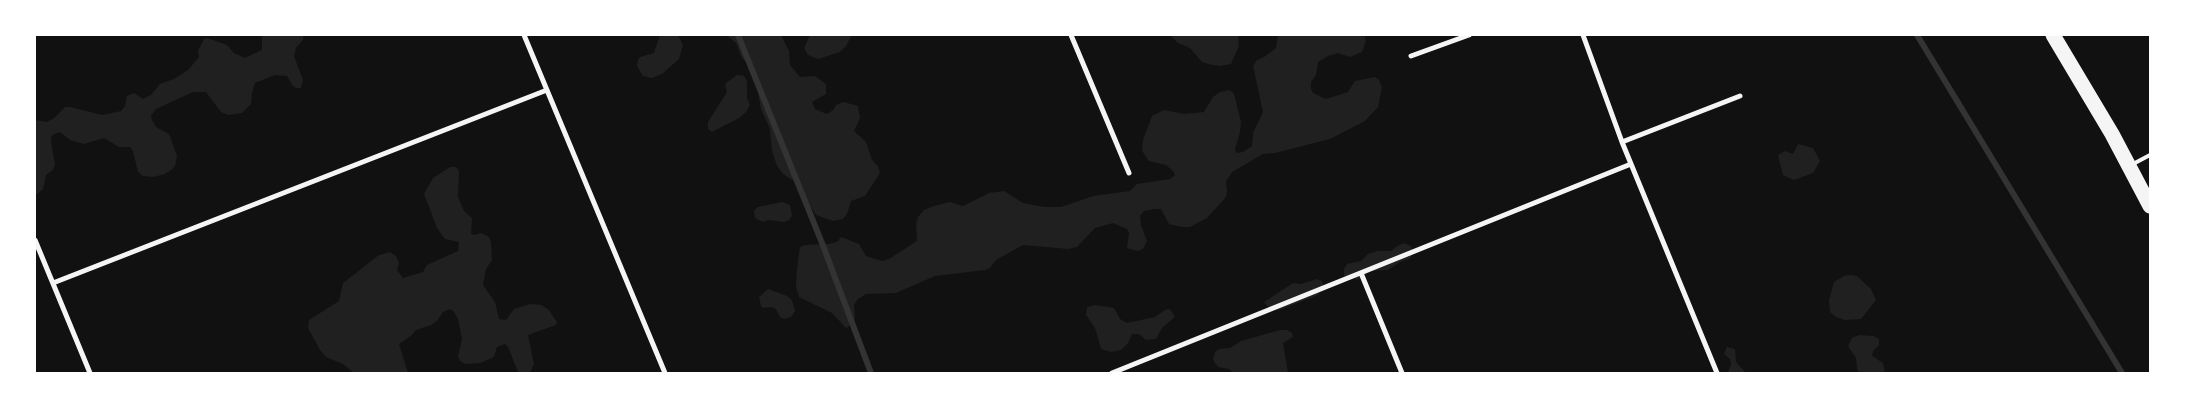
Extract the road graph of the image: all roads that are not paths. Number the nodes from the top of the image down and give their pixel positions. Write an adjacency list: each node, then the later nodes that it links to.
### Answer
1 (524, 35): 7 (street)
2 (1071, 35): 13 (street)
3 (1469, 35): 6 (street)
4 (1583, 35): 9 (street)
5 (2053, 35): 12 (highway)
6 (1411, 56)
7 (547, 90): 17 (street); 19 (street)
8 (1740, 96): 9 (street)
9 (1622, 142): 11 (street)
10 (2150, 155): 12 (lane)
11 (1631, 164): 16 (street); 22 (street)
12 (2128, 166): 14 (highway)
13 (1129, 173)
14 (2150, 206)
15 (35, 240): 17 (street)
16 (1361, 273): 20 (street); 21 (street)
17 (53, 283): 18 (street)
18 (90, 373)
19 (665, 373)
20 (1112, 373)
21 (1402, 373)
22 (1717, 373)

